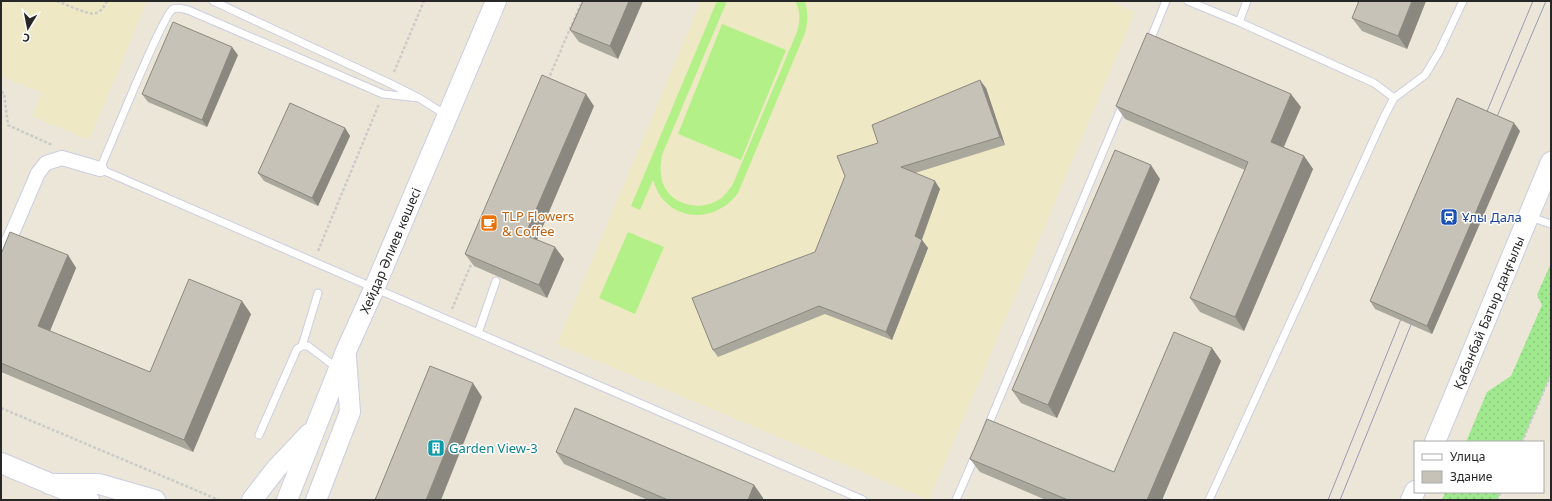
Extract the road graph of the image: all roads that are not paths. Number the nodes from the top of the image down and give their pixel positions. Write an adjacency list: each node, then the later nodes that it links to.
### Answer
1 (214, 1): 10 (lane)
2 (496, 1): 12 (street, Хейдар Әлиев көшесі)
3 (1166, 1): 8 (lane)
4 (1188, 1): 7 (lane)
5 (1247, 1): 7 (lane)
6 (1463, 1): 11 (lane)
7 (1239, 22): 11 (lane)
8 (1145, 52)
9 (1126, 96): 26 (lane)
10 (419, 98): 12 (lane); 14 (lane)
11 (1394, 98): 39 (lane)
12 (448, 116): 19 (street, Хейдар Әлиев көшесі)
13 (1551, 162): 15 (street, Қабанбай Батыр даңғылы)
14 (100, 169): 17 (street); 19 (lane)
15 (1529, 216): 16 (lane); 28 (street, Қабанбай Батыр даңғылы)
16 (1551, 224)
17 (1, 259)
18 (496, 281): 21 (lane)
19 (374, 289): 21 (lane); 23 (street, Хейдар Әлиев көшесі)
20 (318, 293): 22 (lane)
21 (478, 333): 37 (lane)
22 (302, 346): 24 (lane); 27 (lane)
23 (346, 351): 24 (street, Хейдар Әлиев көшесі); 36 (street)
24 (339, 370): 25 (street, Хейдар Әлиев көшесі)
25 (316, 427): 34 (street); 35 (street, Хейдар Әлиев көшесі)
26 (984, 434)
27 (259, 435)
28 (1435, 441)
29 (978, 449): 38 (lane)
30 (1, 463): 31 (street)
31 (49, 484): 32 (street); 33 (street)
32 (89, 500)
33 (155, 500)
34 (252, 500)
35 (287, 500)
36 (316, 500)
37 (863, 500)
38 (956, 500)
39 (1209, 500)

